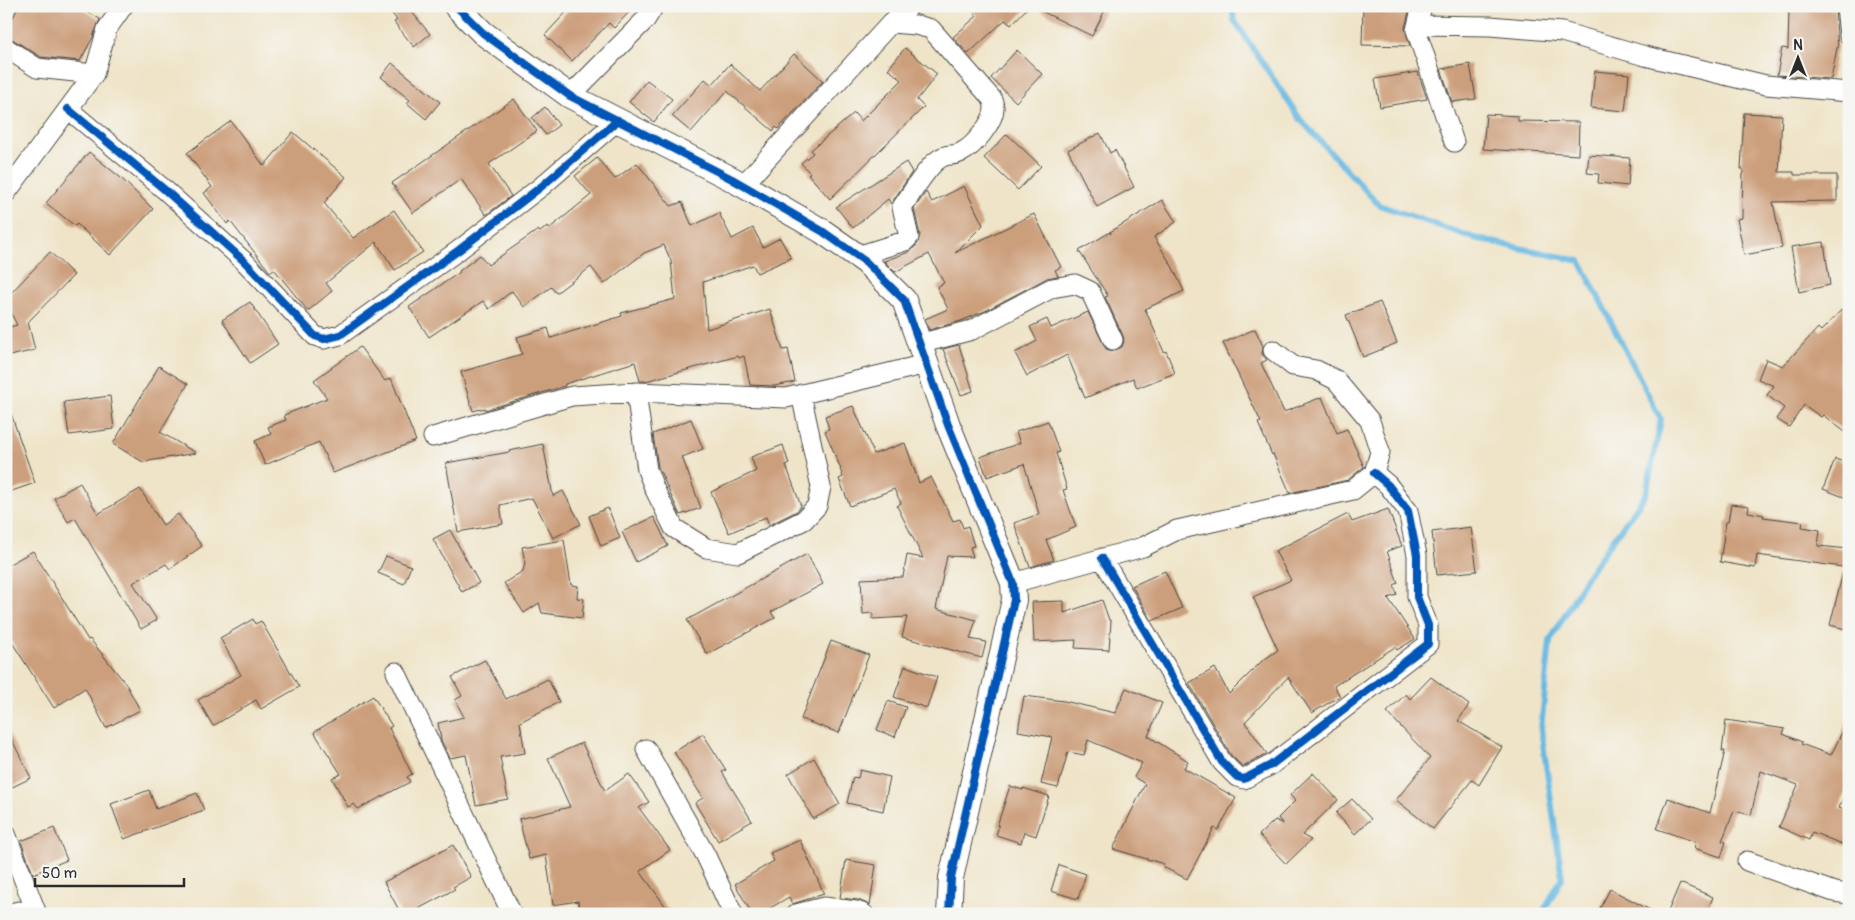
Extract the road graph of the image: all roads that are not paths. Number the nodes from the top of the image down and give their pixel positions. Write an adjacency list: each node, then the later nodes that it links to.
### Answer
1 (123, 6): 11 (street)
2 (456, 6): 13 (street)
3 (654, 6): 13 (street)
4 (910, 6): 7 (street)
5 (1422, 6): 8 (street)
6 (1846, 6): 9 (street)
7 (891, 23): 17 (street); 19 (street)
8 (1418, 25): 12 (street); 16 (street)
9 (1849, 35)
10 (6, 48): 11 (street)
11 (94, 74): 14 (street)
12 (1849, 92)
13 (570, 96): 15 (street)
14 (68, 110): 15 (street); 18 (street)
15 (618, 120): 17 (street)
16 (1454, 142)
17 (743, 185): 19 (street)
18 (6, 193)
19 (857, 256): 22 (street)
20 (1112, 340): 22 (street)
21 (1272, 350): 26 (street)
22 (923, 354): 24 (street); 28 (street)
23 (636, 392): 24 (street); 24 (street); 25 (street)
24 (801, 394)
25 (432, 437)
26 (1374, 473): 27 (street); 27 (street)
27 (1102, 558): 28 (street)
28 (1013, 583): 41 (street)
29 (396, 672): 37 (street)
30 (646, 748): 38 (street)
31 (6, 834): 36 (street)
32 (1747, 861): 33 (street)
33 (1849, 894)
34 (6, 914): 35 (street)
35 (26, 914)
36 (37, 914)
37 (512, 914)
38 (734, 914)
39 (796, 914): 40 (street)
40 (864, 914)
41 (950, 914)

